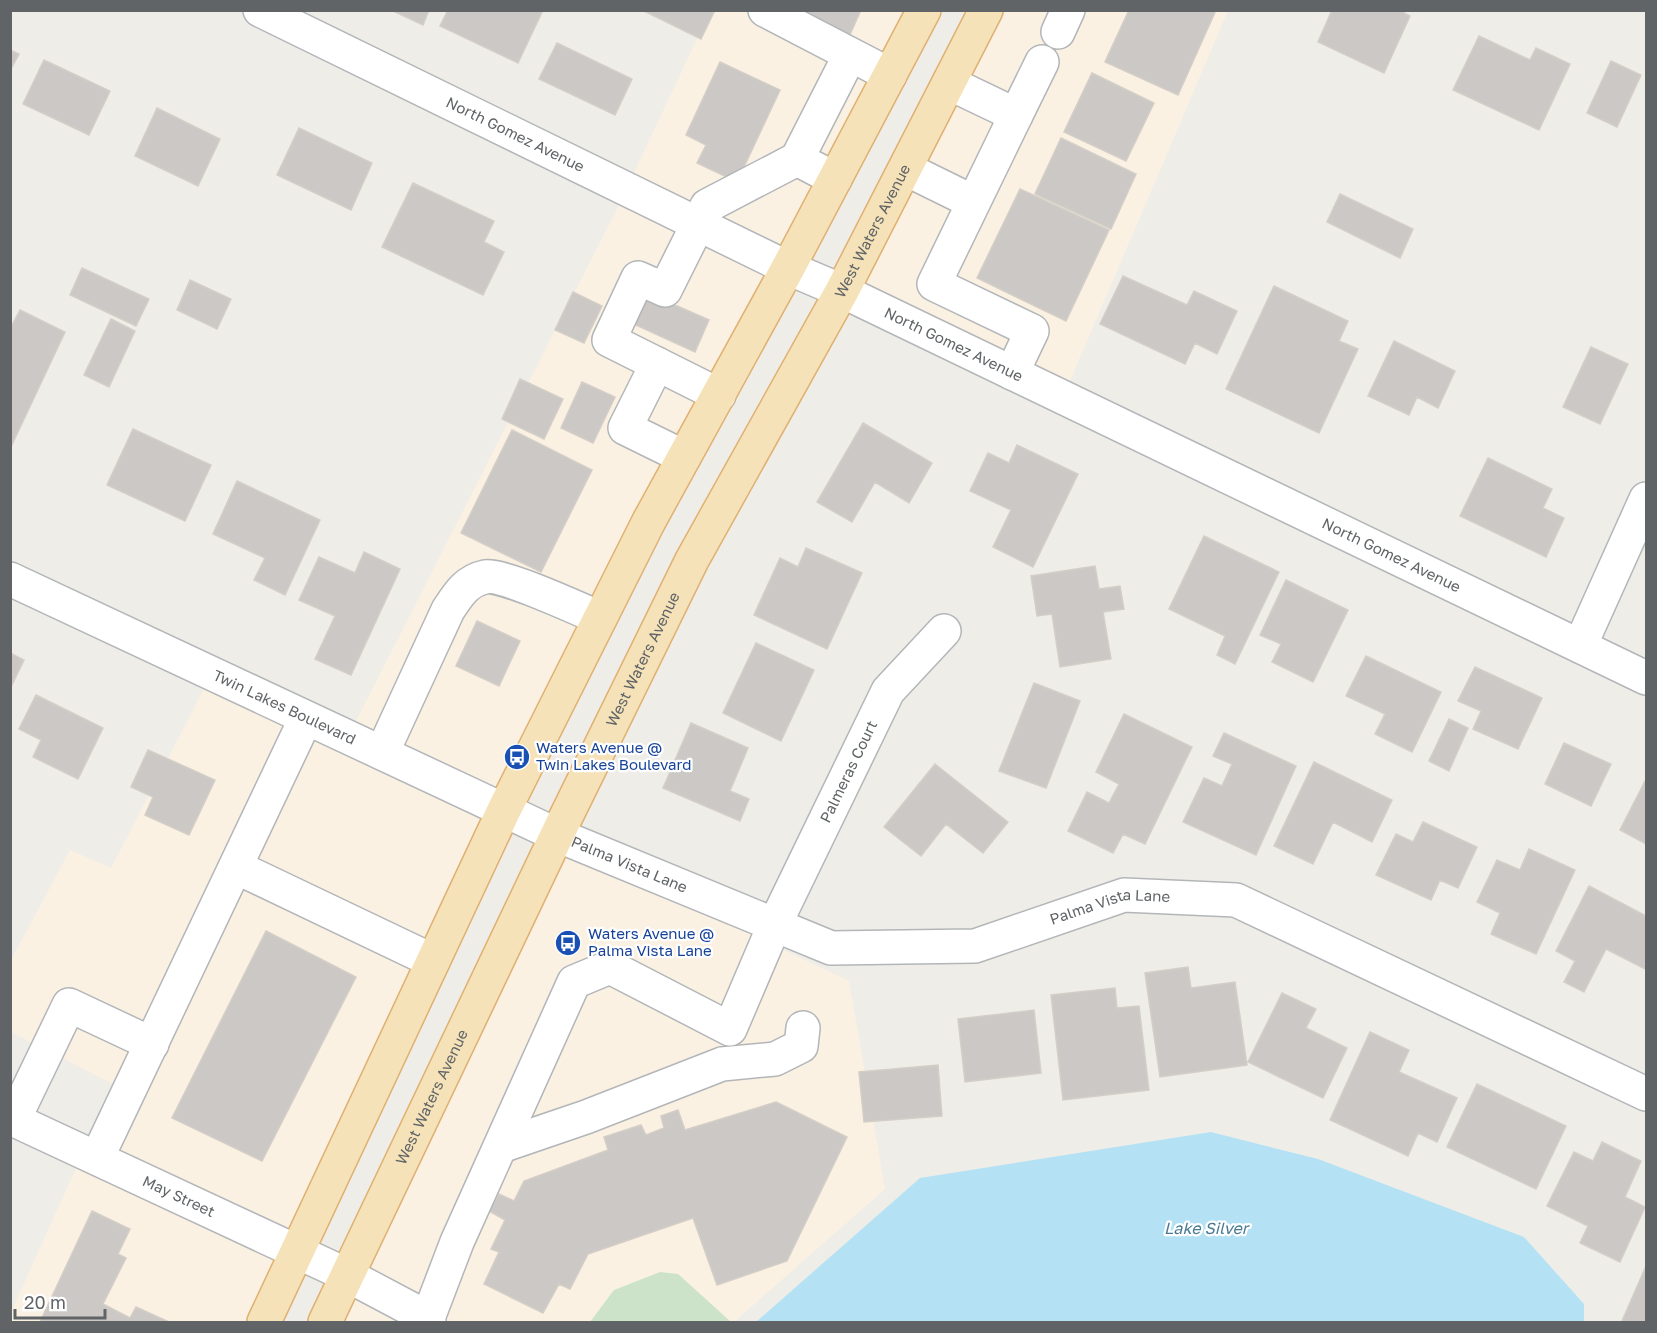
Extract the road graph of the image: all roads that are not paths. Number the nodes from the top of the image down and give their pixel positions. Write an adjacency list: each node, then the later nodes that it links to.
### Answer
1 (260, 10): 14 (street, North Gomez Avenue)
2 (765, 10): 5 (street)
3 (924, 10): 7 (main road)
4 (986, 10): 8 (main road, West Waters Avenue)
5 (850, 55): 7 (street); 10 (street)
6 (1042, 62): 9 (street)
7 (890, 75): 12 (main road)
8 (949, 83): 9 (street); 11 (main road, West Waters Avenue)
9 (1016, 115): 13 (street)
10 (797, 159): 12 (street); 14 (street)
11 (906, 169): 13 (street); 16 (main road, West Waters Avenue)
12 (835, 179): 15 (main road)
13 (973, 202): 18 (street)
14 (697, 223): 15 (street, North Gomez Avenue); 17 (street)
15 (788, 268): 16 (street, North Gomez Avenue); 19 (main road)
16 (842, 291): 18 (street, North Gomez Avenue); 30 (main road, West Waters Avenue)
17 (657, 364): 19 (street); 20 (street)
18 (1012, 373): 25 (street, North Gomez Avenue)
19 (719, 395): 20 (main road)
20 (684, 457): 23 (main road)
21 (1647, 499): 25 (street)
22 (10, 579): 27 (street, Twin Lakes Boulevard)
23 (600, 618): 28 (street); 29 (main road)
24 (944, 631): 32 (street, Palmeras Court)
25 (1580, 646): 26 (street, North Gomez Avenue)
26 (1647, 678)
27 (306, 718): 28 (street, Twin Lakes Boulevard); 31 (street)
28 (382, 753): 29 (street, Twin Lakes Boulevard)
29 (504, 810): 30 (street, Twin Lakes Boulevard); 33 (main road)
30 (557, 835): 32 (street, Palma Vista Lane); 43 (main road, West Waters Avenue)
31 (236, 867): 33 (street); 36 (street)
32 (774, 926): 35 (street, Palmeras Court); 38 (street, Palma Vista Lane)
33 (433, 962): 42 (main road)
34 (803, 1028): 37 (street)
35 (730, 1029): 37 (street); 40 (street)
36 (152, 1044): 39 (street); 41 (street)
37 (739, 1062): 40 (street)
38 (1647, 1094)
39 (12, 1118): 41 (street, May Street)
40 (501, 1146): 44 (street)
41 (97, 1158): 42 (street, May Street)
42 (297, 1252): 43 (street, May Street); 45 (main road)
43 (348, 1275): 44 (street, May Street); 46 (main road, West Waters Avenue)
44 (428, 1321)
45 (264, 1323)
46 (325, 1323)

